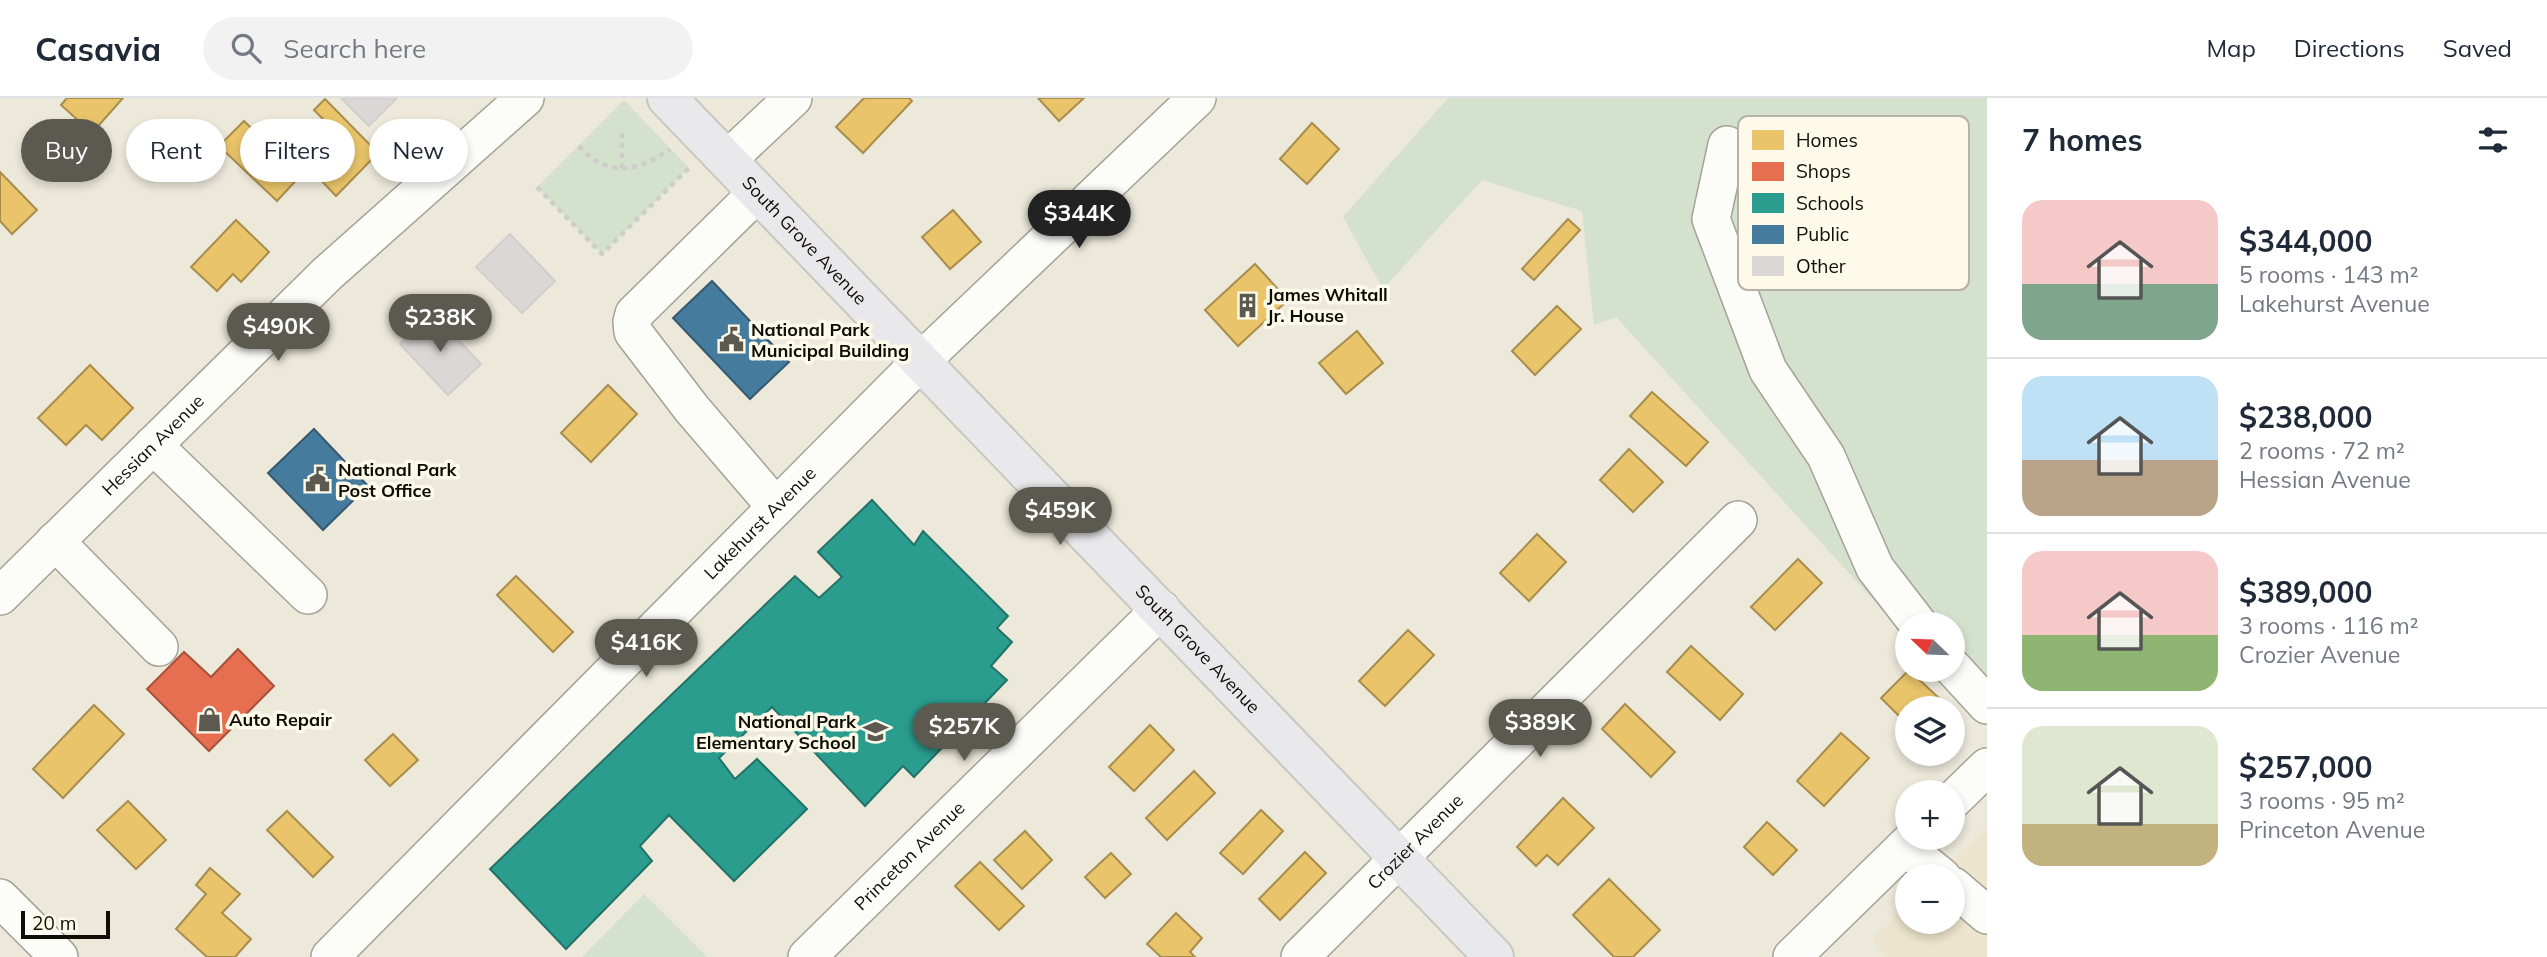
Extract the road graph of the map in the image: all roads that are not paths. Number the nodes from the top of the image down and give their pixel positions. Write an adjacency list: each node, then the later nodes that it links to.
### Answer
1 (525, 98): 9 (street, Hessian Avenue)
2 (667, 98): 6 (main road, South Grove Avenue)
3 (793, 98): 6 (street)
4 (1197, 98): 8 (street, Lakehurst Avenue)
5 (1727, 145): 16 (street)
6 (727, 160): 7 (main road, South Grove Avenue)
7 (758, 192): 8 (main road, South Grove Avenue); 10 (street)
8 (921, 361): 10 (street, Lakehurst Avenue); 15 (main road, South Grove Avenue)
9 (153, 445): 12 (street, Hessian Avenue); 13 (street)
10 (776, 507): 30 (street, Lakehurst Avenue)
11 (1738, 520): 24 (street, Crozier Avenue)
12 (55, 541): 14 (street, Hessian Avenue); 17 (street)
13 (308, 595)
14 (0, 596)
15 (1161, 610): 24 (main road, South Grove Avenue); 31 (street, Princeton Avenue)
16 (1909, 612)
17 (159, 647)
18 (1965, 681): 19 (street)
19 (1987, 705)
20 (1987, 767): 21 (street)
21 (1965, 788)
22 (1902, 850): 34 (street)
23 (1917, 850): 25 (street)
24 (1399, 859): 32 (street, Crozier Avenue); 33 (main road, South Grove Avenue)
25 (1930, 864)
26 (1965, 896): 28 (street)
27 (0, 898): 29 (street)
28 (1987, 915)
29 (59, 957)
30 (330, 957)
31 (807, 957)
32 (1300, 957)
33 (1494, 957)
34 (1792, 957)

